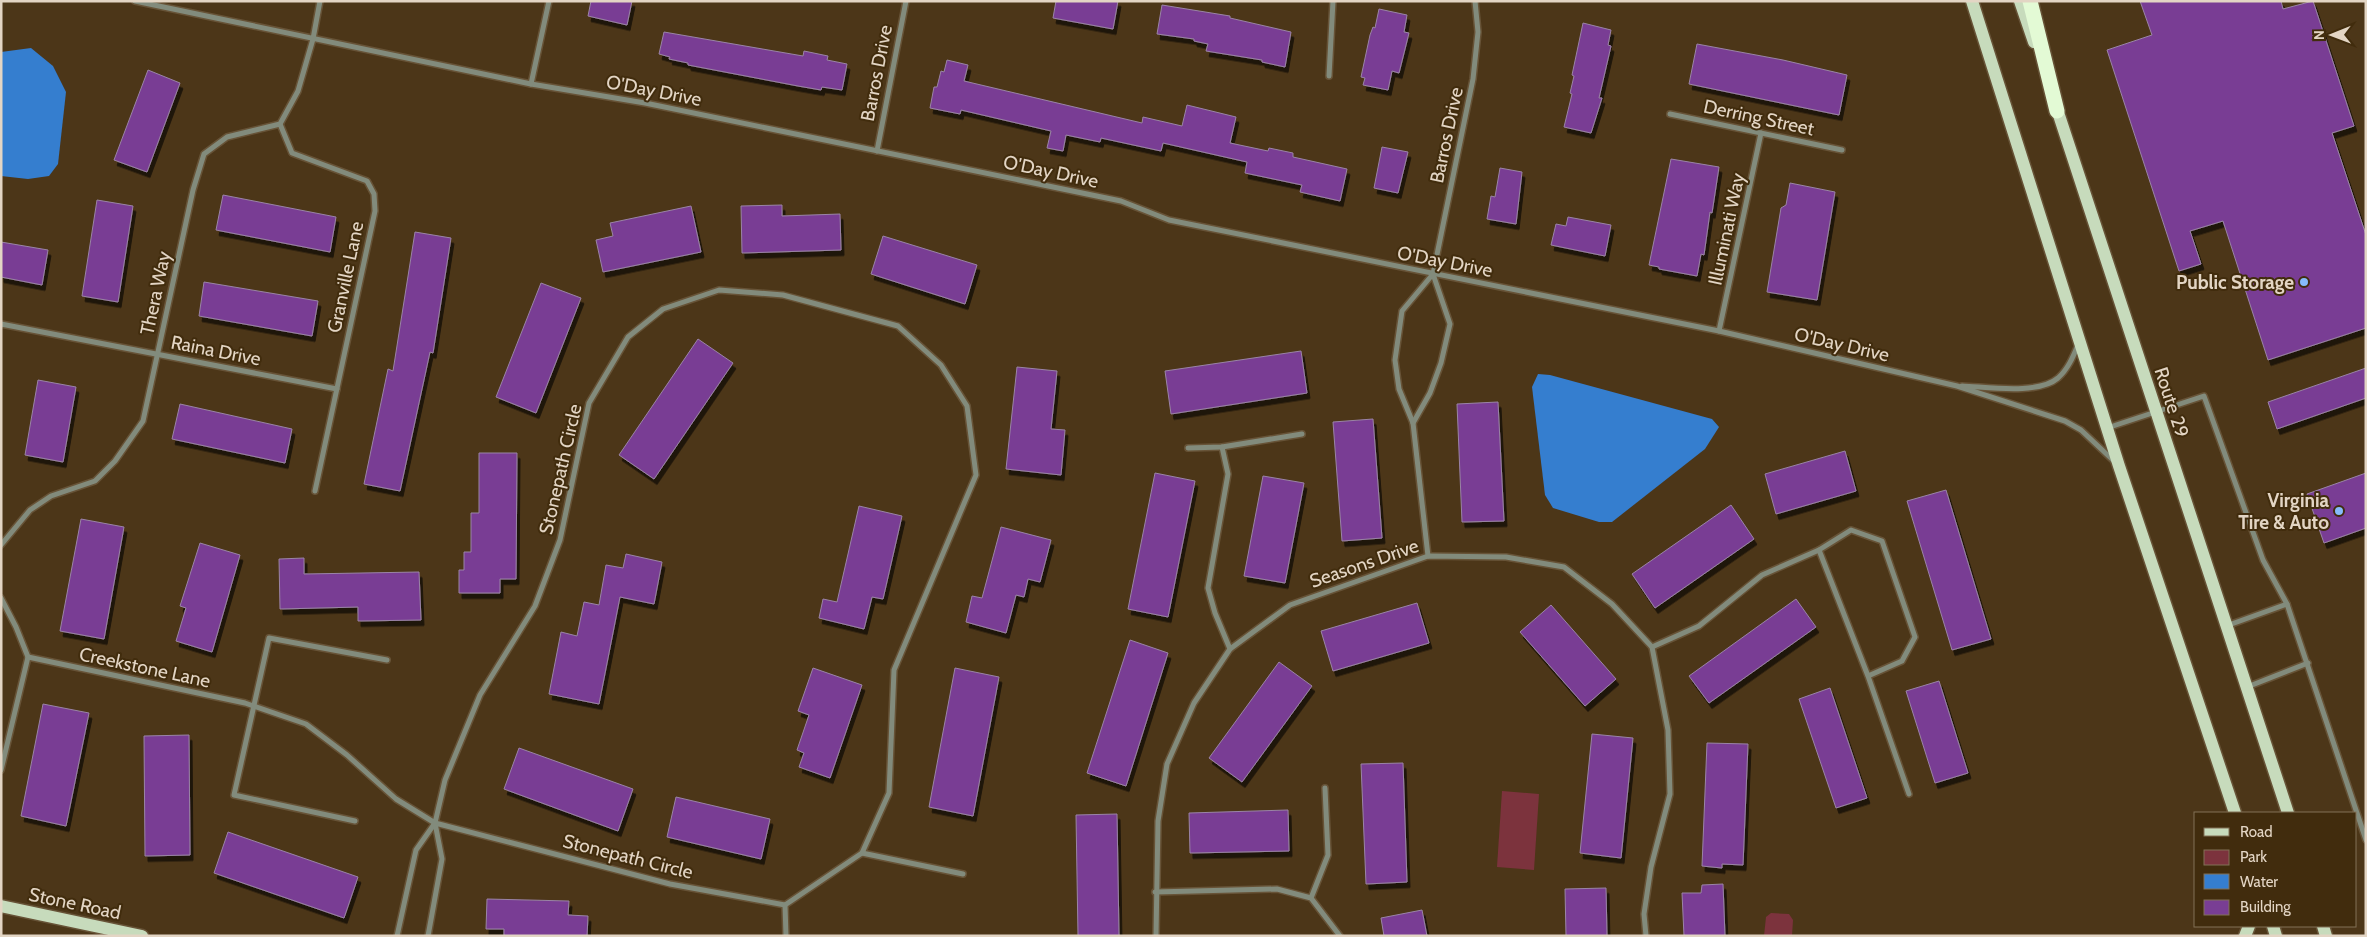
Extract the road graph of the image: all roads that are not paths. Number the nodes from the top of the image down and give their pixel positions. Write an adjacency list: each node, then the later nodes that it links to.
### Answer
1 (134, 1): 10 (street, O'Day Drive)
2 (320, 1): 10 (street)
3 (549, 1): 12 (street)
4 (906, 1): 18 (street, Barros Drive)
5 (1333, 1): 11 (street)
6 (1475, 1): 19 (street, Barros Drive)
7 (1972, 1): 21 (main road)
8 (2020, 1): 13 (main road, Route 29)
9 (2030, 1): 13 (highway)
10 (313, 39): 12 (street, O'Day Drive); 15 (street)
11 (1329, 76)
12 (532, 84): 18 (street, O'Day Drive)
13 (2057, 112): 26 (main road, Route 29)
14 (1670, 114): 16 (street, Derring Street)
15 (280, 124): 23 (street, Thera Way); 25 (street, Granville Lane)
16 (1761, 133): 17 (street, Derring Street); 22 (street, Illuminati Way)
17 (1842, 150)
18 (877, 151): 19 (street, O'Day Drive)
19 (1433, 274): 22 (street, O'Day Drive); 27 (street); 27 (street)
20 (1, 324): 23 (street, Raina Drive)
21 (2077, 328): 24 (street, O'Day Drive); 28 (main road)
22 (1719, 331): 24 (street, O'Day Drive)
23 (158, 354): 25 (street, Raina Drive); 34 (street, Thera Way)
24 (1957, 386): 32 (street, O'Day Drive)
25 (336, 389): 33 (street, Granville Lane)
26 (2155, 412): 28 (street); 38 (street); 39 (main road, Route 29)
27 (1412, 423): 36 (street)
28 (2107, 428): 32 (main road)
29 (1302, 434): 30 (street)
30 (1222, 447): 31 (street); 41 (street)
31 (1188, 448)
32 (2119, 466): 51 (main road)
33 (315, 490)
34 (1, 545)
35 (1819, 550): 40 (street); 45 (street); 45 (street)
36 (1428, 556): 40 (street, Seasons Drive); 41 (street, Seasons Drive)
37 (1, 598): 42 (street)
38 (2287, 604): 39 (street); 44 (street)
39 (2226, 626): 46 (main road, Route 29)
40 (1652, 647): 70 (street)
41 (1230, 650): 60 (street, Seasons Drive)
42 (28, 657): 47 (street, Creekstone Lane); 48 (street)
43 (387, 660): 47 (street)
44 (2308, 663): 46 (street); 53 (street)
45 (1868, 676): 50 (street)
46 (2247, 687): 52 (main road, Route 29)
47 (255, 707): 55 (street); 56 (street, Creekstone Lane)
48 (1, 770)
49 (1326, 788): 61 (street)
50 (1909, 794)
51 (2235, 812)
52 (2288, 812)
53 (2357, 812)
54 (2357, 813): 57 (street)
55 (355, 821)
56 (436, 823): 58 (street, Stonepath Circle); 62 (street, Stonepath Circle); 65 (street, Stonepath Circle); 66 (street, Stonepath Circle)
57 (2366, 840)
58 (862, 853): 59 (street); 62 (street)
59 (963, 874)
60 (1155, 892): 61 (street); 68 (street, Seasons Drive)
61 (1311, 898): 69 (street)
62 (785, 905): 67 (street)
63 (1, 906): 64 (main road, Stone Road)
64 (142, 936)
65 (397, 936)
66 (428, 936)
67 (786, 936)
68 (1156, 936)
69 (1340, 936)
70 (1646, 936)

